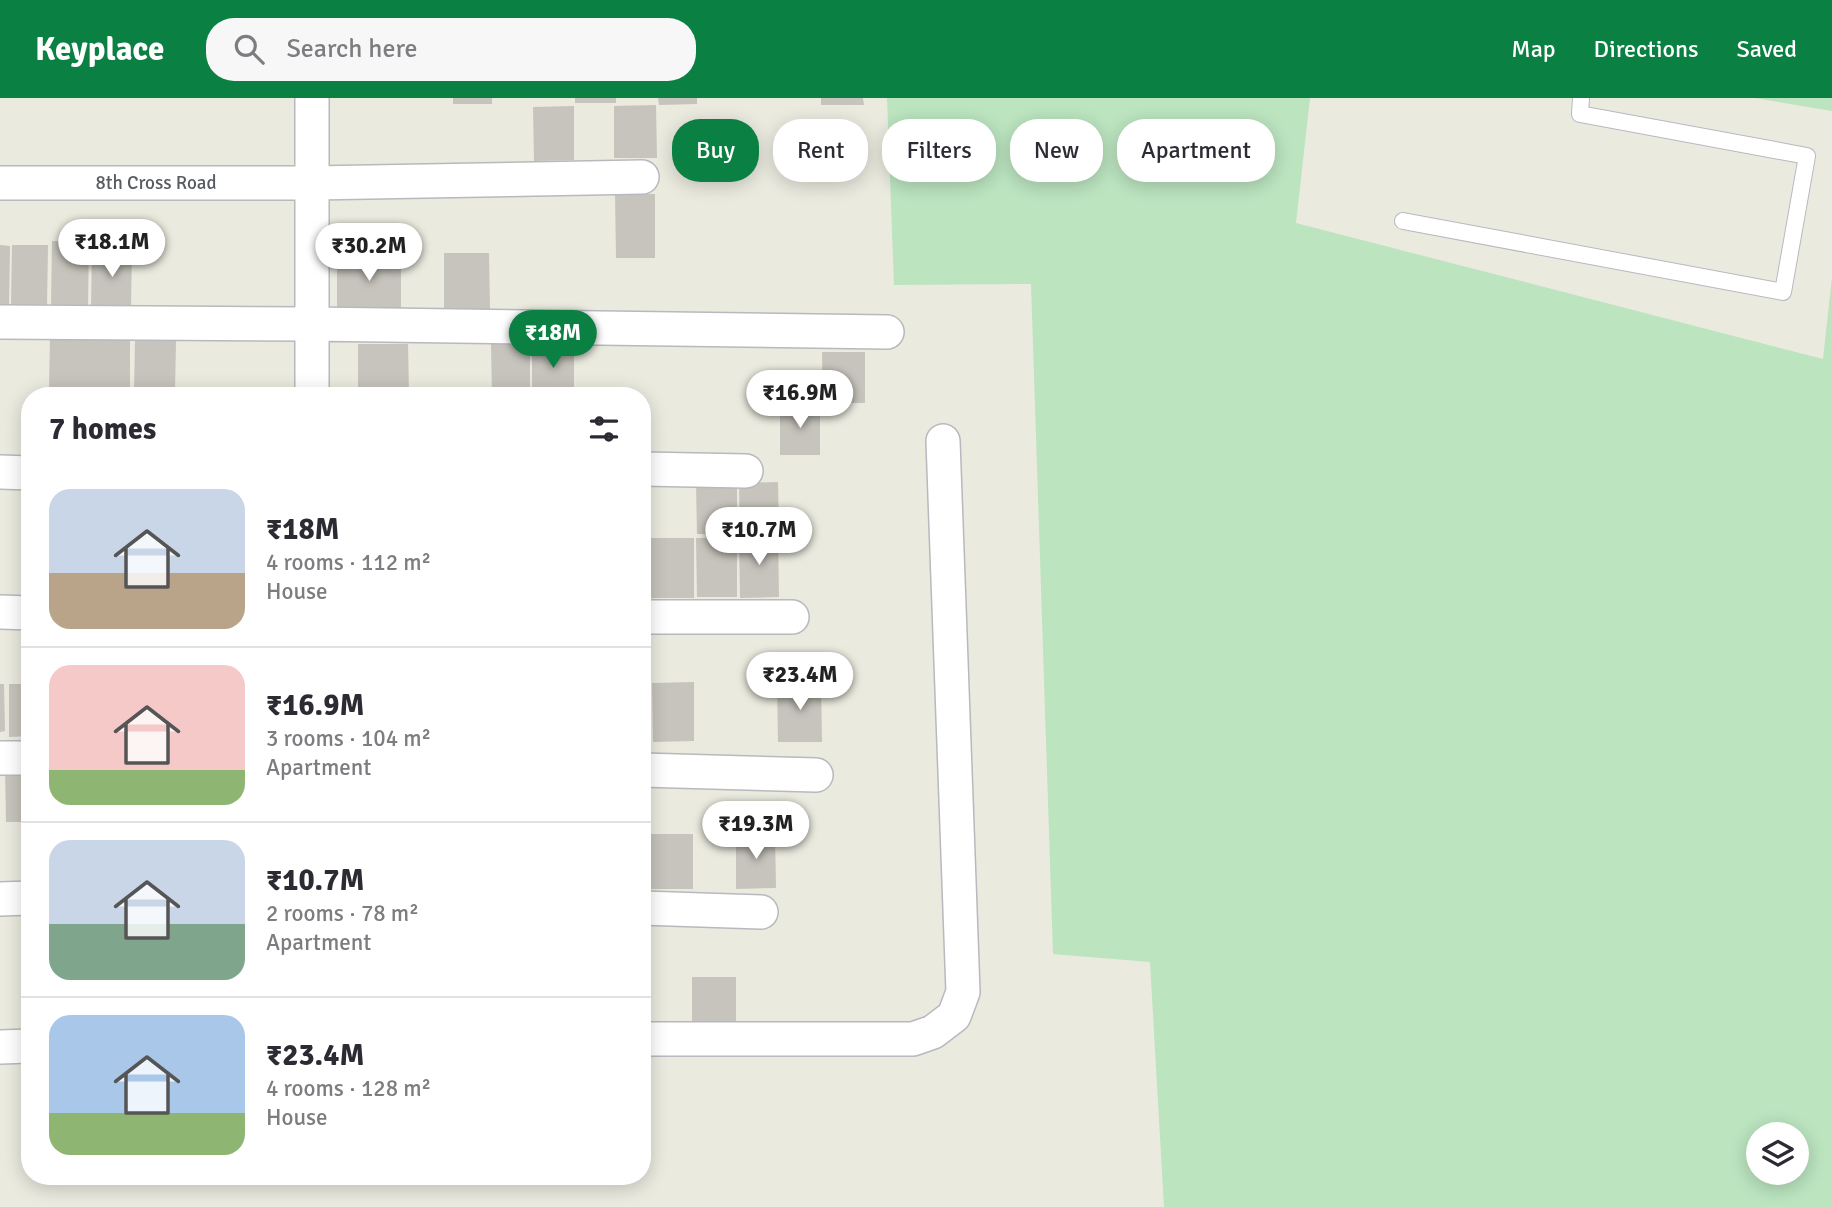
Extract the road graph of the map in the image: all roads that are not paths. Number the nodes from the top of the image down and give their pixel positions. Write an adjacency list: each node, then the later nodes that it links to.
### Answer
1 (312, 98): 5 (street)
2 (1581, 98): 6 (lane)
3 (642, 177): 5 (street, 8th Cross Road)
4 (0, 183): 5 (street, 8th Cross Road)
5 (313, 183): 8 (street)
6 (1403, 221)
7 (0, 322): 8 (street)
8 (312, 324): 9 (street); 10 (street)
9 (887, 332)
10 (312, 387)
11 (943, 441): 28 (street)
12 (651, 469): 13 (street)
13 (746, 471)
14 (0, 472): 15 (street)
15 (21, 473)
16 (0, 612): 17 (street)
17 (21, 613)
18 (651, 617): 19 (street)
19 (792, 617)
20 (0, 758): 21 (street)
21 (21, 758)
22 (651, 770): 23 (street)
23 (816, 775)
24 (21, 898): 25 (street)
25 (0, 899)
26 (651, 908): 27 (street)
27 (761, 912)
28 (651, 1039)
29 (21, 1046): 30 (street)
30 (0, 1047)

